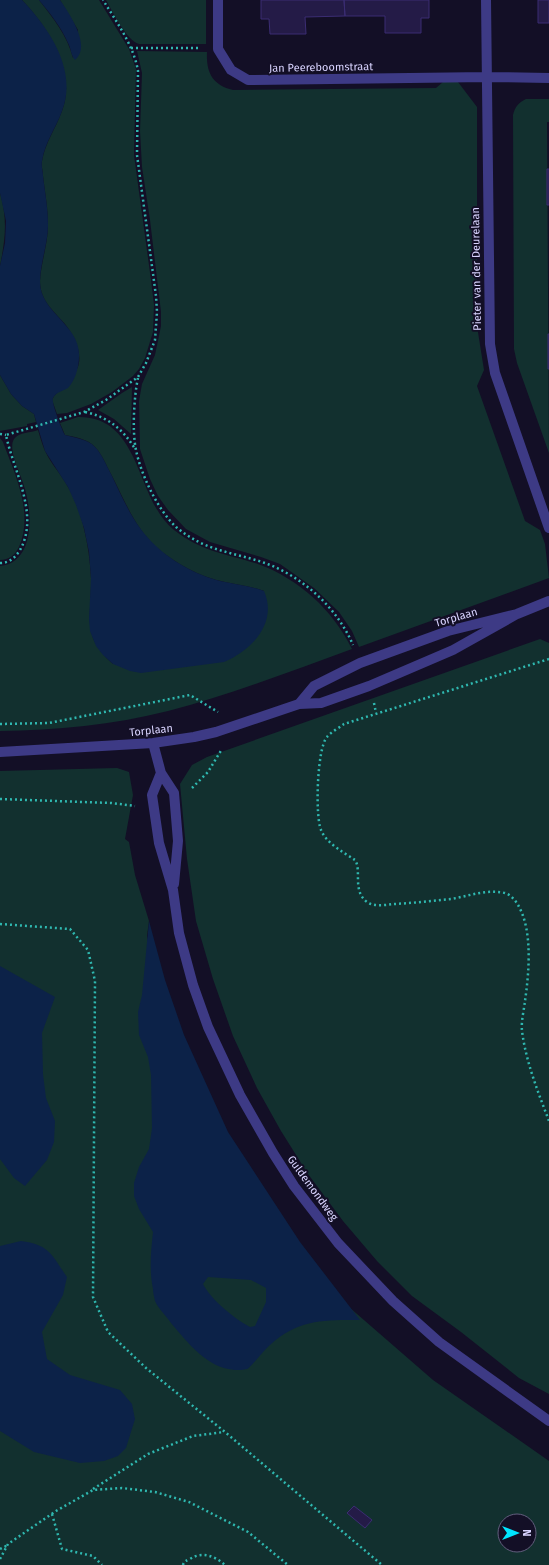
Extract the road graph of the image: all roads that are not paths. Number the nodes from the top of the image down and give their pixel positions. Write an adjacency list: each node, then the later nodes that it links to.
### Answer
1 (218, 0): 3 (street, Jan Peereboomstraat)
2 (486, 0): 3 (street, Pieter van der Deurelaan)
3 (487, 77): 4 (street, Jan Peereboomstraat); 5 (street, Pieter van der Deurelaan)
4 (549, 78)
5 (549, 528)
6 (549, 601): 7 (street, Torplaan)
7 (517, 614): 8 (street, Torplaan); 8 (street, Torplaan)
8 (299, 704): 9 (street, Torplaan)
9 (153, 743): 10 (street, Torplaan); 11 (street, Guldemondweg)
10 (0, 752)
11 (161, 773): 12 (street, Guldemondweg); 12 (street, Guldemondweg)
12 (173, 890): 13 (street, Guldemondweg)
13 (549, 1421)

